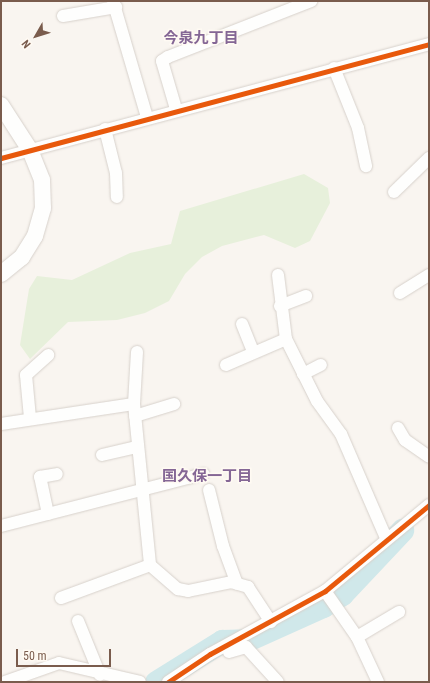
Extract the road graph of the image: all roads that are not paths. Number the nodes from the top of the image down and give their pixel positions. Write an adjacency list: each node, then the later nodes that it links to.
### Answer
1 (311, 1): 7 (street)
2 (114, 4): 3 (street); 8 (street)
3 (63, 16)
4 (429, 44): 5 (street)
5 (334, 68): 7 (street); 13 (street)
6 (1, 105): 10 (street)
7 (176, 109): 8 (street)
8 (147, 117): 9 (street)
9 (105, 129): 10 (street); 15 (street)
10 (30, 150): 11 (street); 16 (street)
11 (1, 158)
12 (429, 158): 14 (street)
13 (366, 166)
14 (394, 192)
15 (117, 197)
16 (1, 274)
17 (278, 275): 21 (street)
18 (429, 275): 19 (street)
19 (400, 293)
20 (306, 296): 21 (street)
21 (280, 306): 23 (street)
22 (242, 324): 24 (street)
23 (286, 339): 24 (street); 29 (street)
24 (253, 351): 27 (street)
25 (137, 352): 30 (street)
26 (48, 355): 33 (street)
27 (226, 365)
28 (321, 365): 29 (street)
29 (303, 374): 46 (street)
30 (134, 404): 32 (street); 33 (street)
31 (174, 404): 32 (street)
32 (135, 416): 36 (street)
33 (30, 418): 34 (street)
34 (1, 424)
35 (398, 428): 38 (street)
36 (137, 447): 37 (street); 41 (street)
37 (102, 455)
38 (429, 457)
39 (57, 474): 44 (street)
40 (202, 474): 41 (street)
41 (140, 490): 44 (street); 47 (street)
42 (209, 490): 48 (street)
43 (429, 505): 46 (street)
44 (48, 514): 45 (street)
45 (1, 526)
46 (386, 538): 49 (street)
47 (150, 565): 48 (street); 50 (street)
48 (237, 584): 53 (street)
49 (325, 591): 53 (street); 54 (street)
50 (61, 598)
51 (399, 612): 54 (street)
52 (78, 621): 56 (street)
53 (271, 622): 55 (street)
54 (357, 638): 61 (street)
55 (230, 648): 59 (street); 60 (street)
56 (100, 675): 57 (street); 58 (street)
57 (5, 682)
58 (140, 682)
59 (168, 682)
60 (278, 682)
61 (378, 682)

